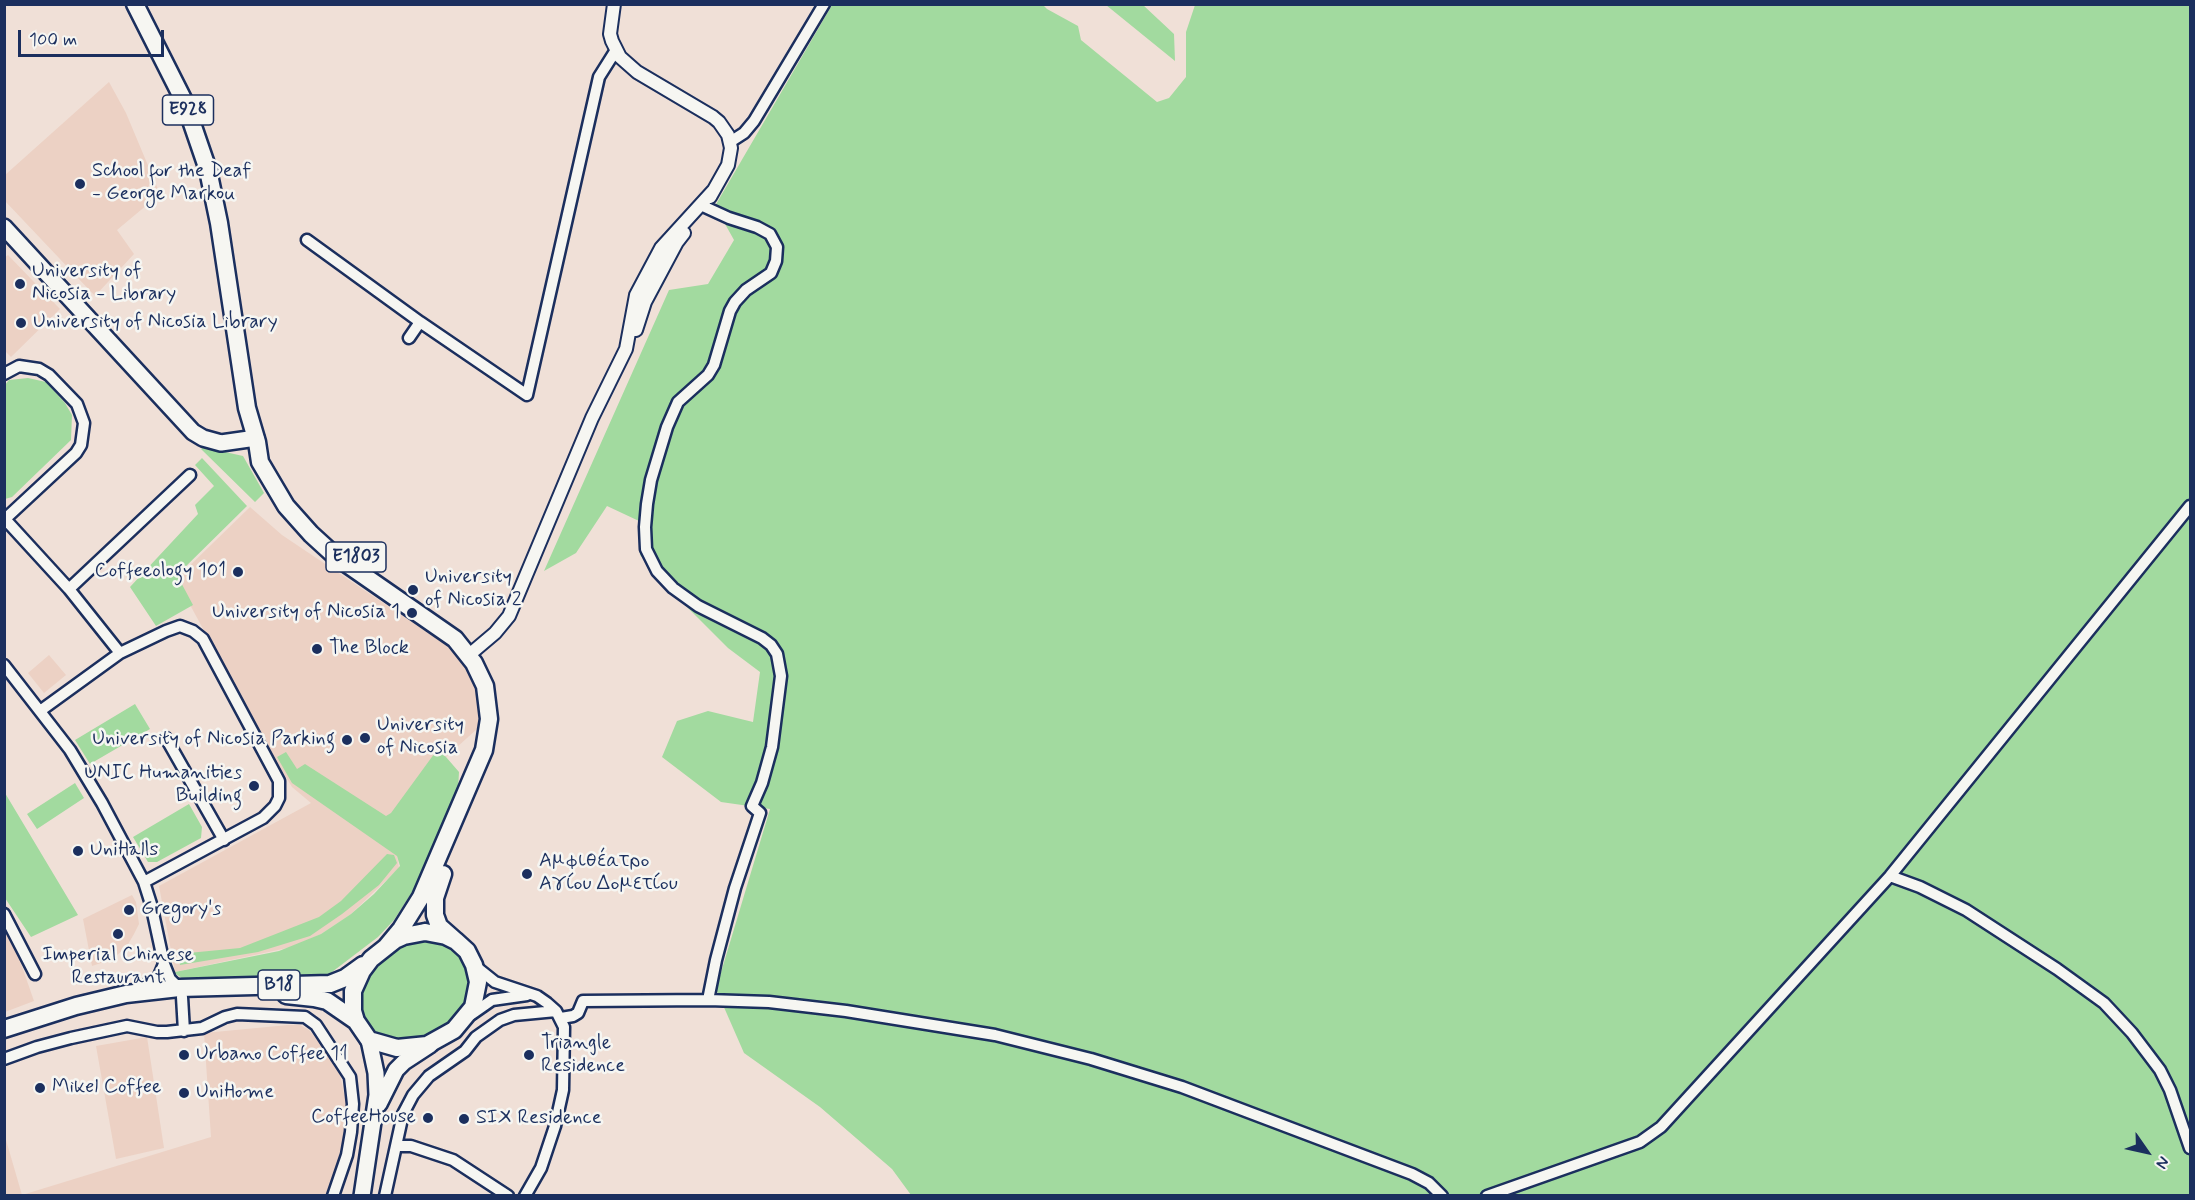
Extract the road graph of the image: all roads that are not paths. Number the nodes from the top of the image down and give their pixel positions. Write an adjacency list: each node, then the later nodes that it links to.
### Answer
1 (135, 4): 14 (main road, E928)
2 (614, 4): 4 (street)
3 (824, 4): 5 (street)
4 (616, 50): 5 (street); 10 (street)
5 (730, 142): 6 (street)
6 (713, 191): 7 (street); 12 (street)
7 (705, 207): 12 (street); 37 (street)
8 (7, 234): 14 (main road)
9 (307, 240): 10 (street)
10 (420, 322): 11 (street)
11 (409, 338)
12 (626, 348): 19 (street)
13 (4, 374): 17 (street)
14 (256, 440): 19 (main road, E1803)
15 (189, 475): 18 (street)
16 (2190, 506): 25 (street)
17 (5, 518): 18 (street)
18 (69, 590): 20 (street)
19 (473, 652): 28 (main road, E1803); 29 (main road, E1803)
20 (120, 653): 22 (street); 24 (street)
21 (4, 665): 22 (street)
22 (40, 711): 26 (street)
23 (166, 738): 24 (street)
24 (224, 840): 26 (street)
25 (1890, 876): 49 (street); 56 (street)
26 (144, 882): 31 (street)
27 (4, 914): 33 (street)
28 (456, 941): 29 (main road); 32 (main road)
29 (386, 947): 30 (main road)
30 (370, 959): 34 (main road, B18); 40 (main road)
31 (164, 963): 34 (street); 35 (street)
32 (474, 965): 36 (street); 39 (main road)
33 (35, 974)
34 (181, 993): 35 (main road, B18); 40 (main road, B18); 42 (street); 43 (main road, B18)
35 (126, 994): 41 (main road, B18)
36 (530, 994): 38 (street); 39 (street)
37 (708, 1000): 38 (street); 55 (street)
38 (558, 1015): 48 (street); 54 (street)
39 (463, 1021): 45 (main road)
40 (356, 1022): 44 (main road)
41 (4, 1029)
42 (184, 1031): 46 (street); 50 (street)
43 (4, 1040)
44 (369, 1040): 45 (main road); 47 (main road)
45 (436, 1041): 47 (main road)
46 (4, 1059)
47 (375, 1115): 51 (main road)
48 (396, 1146): 52 (street); 53 (street)
49 (2190, 1148)
50 (333, 1196)
51 (362, 1196)
52 (385, 1196)
53 (508, 1196)
54 (525, 1196)
55 (1442, 1196)
56 (1487, 1196)

